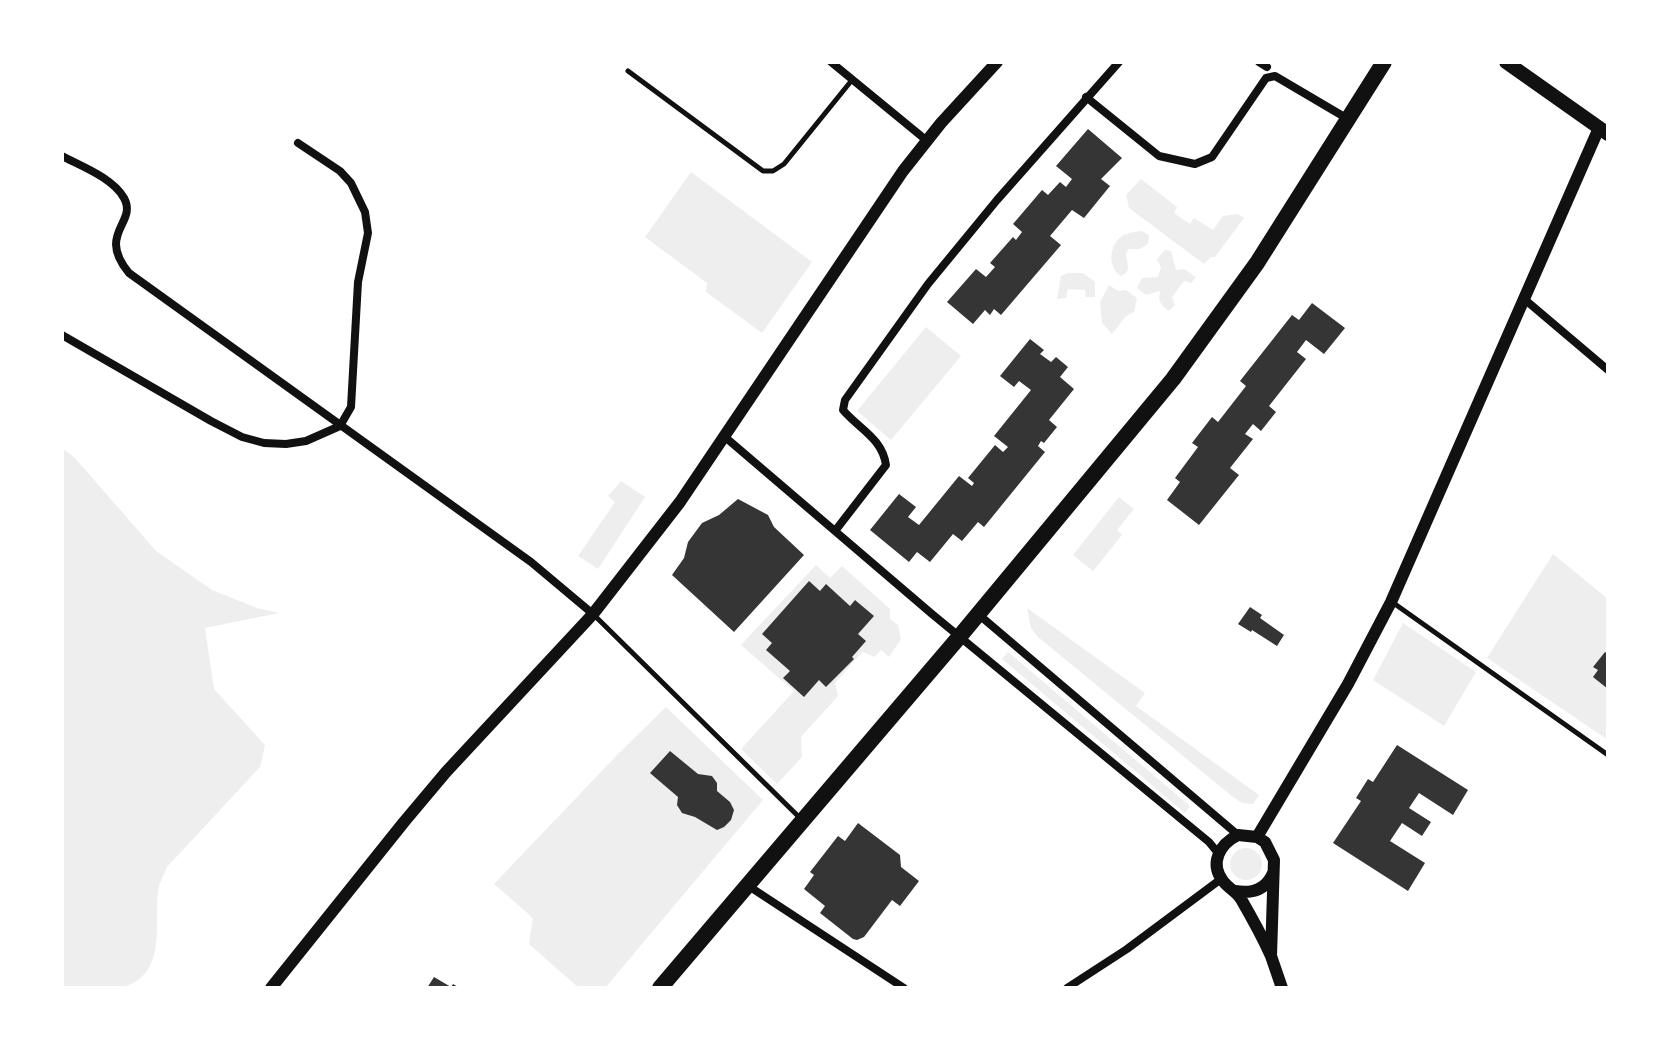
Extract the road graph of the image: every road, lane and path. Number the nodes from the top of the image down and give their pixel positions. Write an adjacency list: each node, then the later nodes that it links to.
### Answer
1 (831, 62): 7 (street)
2 (997, 62): 11 (street)
3 (1119, 62): 8 (street)
4 (1384, 62): 9 (main road)
5 (1506, 62): 10 (main road)
6 (628, 71): 7 (lane)
7 (852, 79): 11 (street)
8 (1086, 97): 9 (street); 19 (street)
9 (1348, 119): 22 (main road)
10 (1604, 131): 14 (street)
11 (926, 140): 18 (street)
12 (298, 143): 17 (street)
13 (62, 156): 17 (street)
14 (1523, 298): 16 (street); 20 (street)
15 (62, 335): 17 (street)
16 (1608, 370)
17 (340, 426): 21 (street)
18 (725, 437): 19 (street); 21 (street)
19 (835, 531): 23 (street)
20 (1391, 602): 24 (lane); 27 (street)
21 (593, 614): 25 (lane); 34 (street)
22 (978, 614): 23 (main road); 26 (street)
23 (960, 636): 25 (main road); 28 (street)
24 (1608, 755)
25 (801, 819): 31 (main road)
26 (1238, 835): 27 (street); 28 (street)
27 (1257, 837): 29 (street)
28 (1218, 853): 30 (street)
29 (1274, 870): 32 (street); 33 (street)
30 (1221, 879): 32 (street); 37 (street)
31 (746, 885): 35 (main road); 36 (street)
32 (1235, 891): 33 (street)
33 (1271, 956): 38 (street)
34 (271, 988)
35 (660, 988)
36 (904, 988)
37 (1067, 988)
38 (1282, 988)

